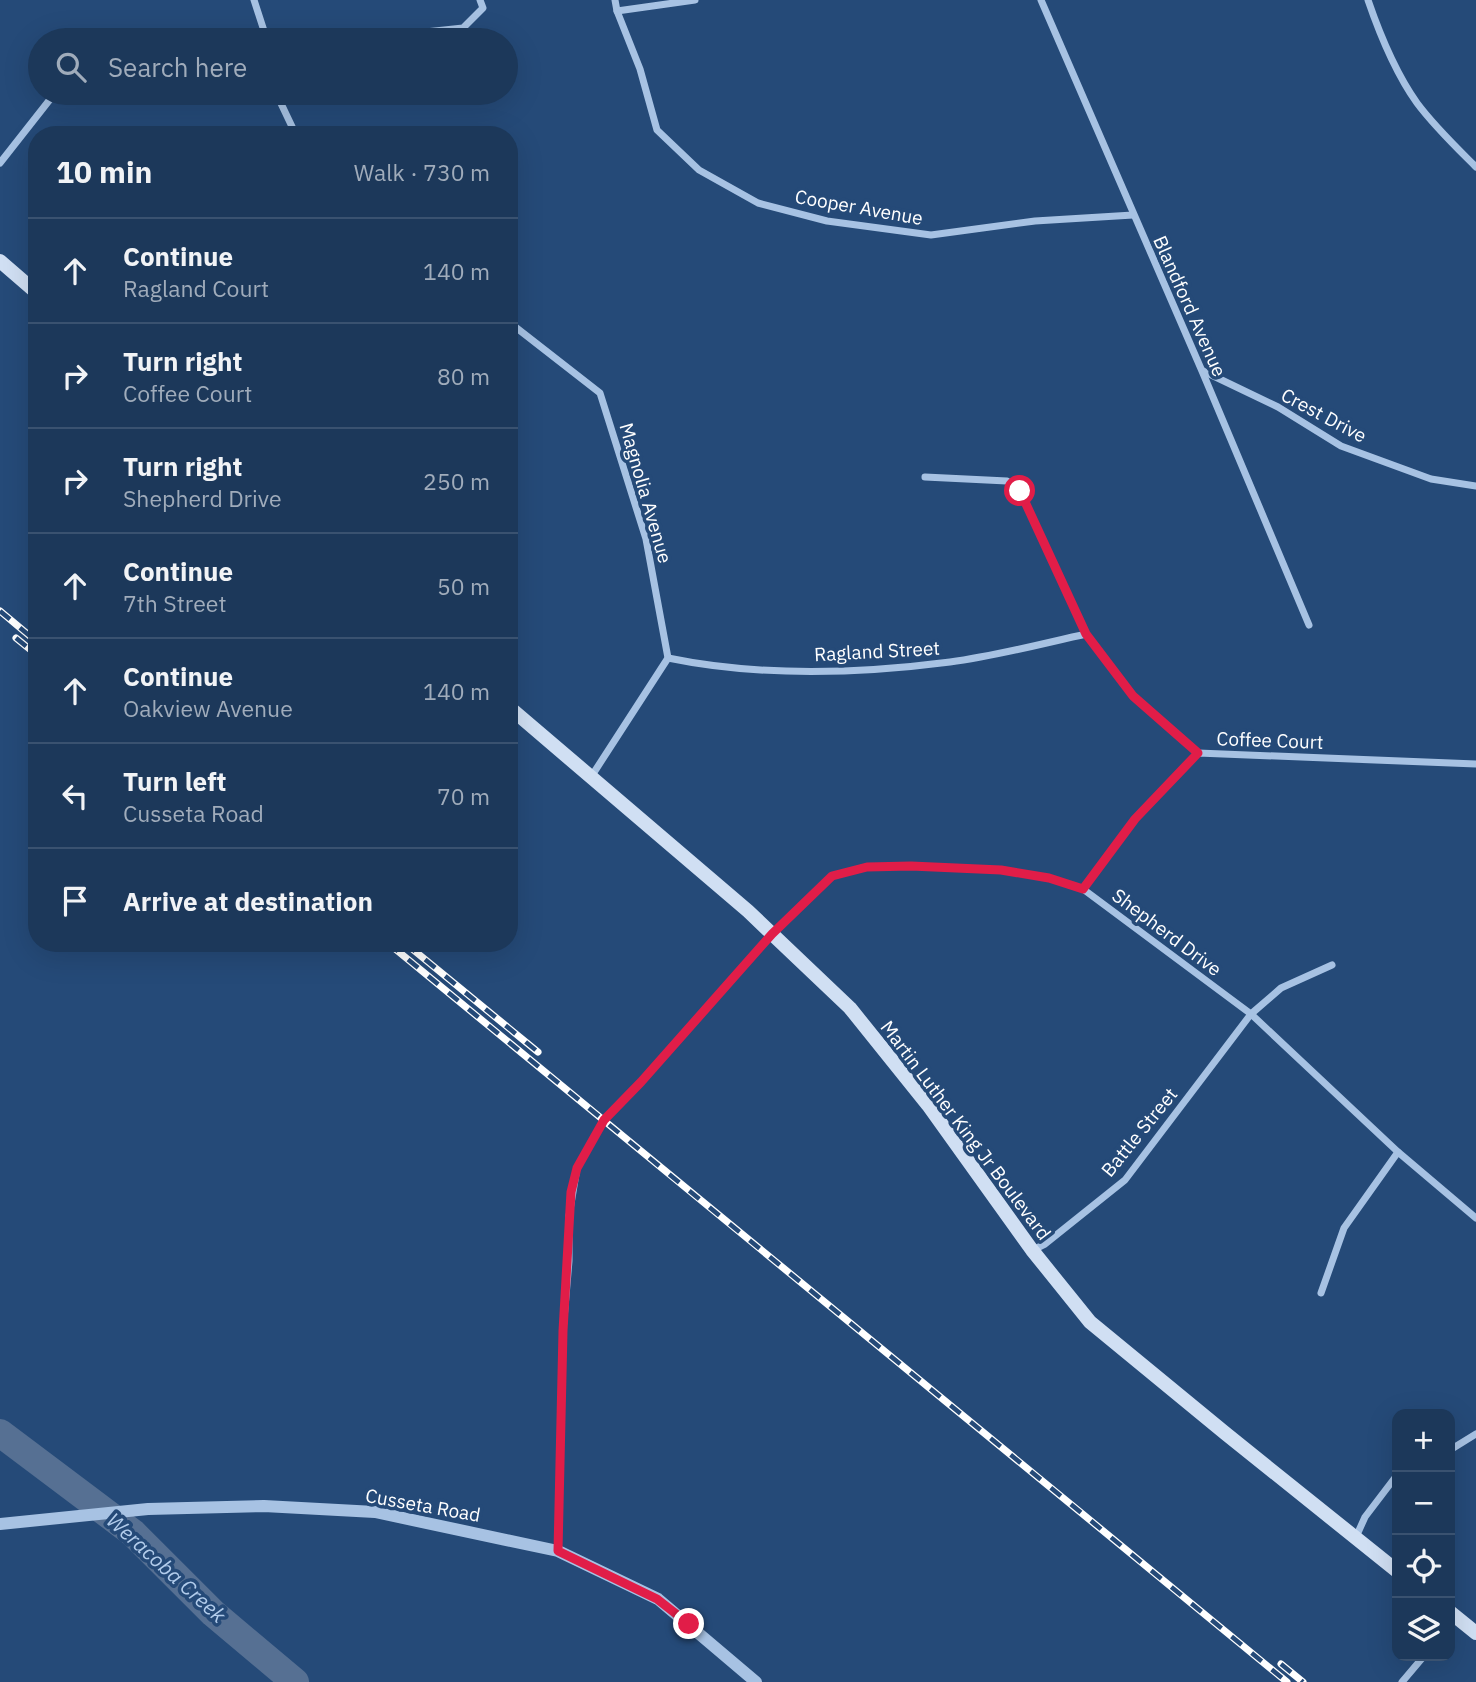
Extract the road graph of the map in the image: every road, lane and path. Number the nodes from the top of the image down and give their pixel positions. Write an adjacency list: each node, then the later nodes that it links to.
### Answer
1 (254, 0): 8 (street)
2 (480, 0): 9 (street)
3 (615, 0): 7 (street, Cooper Avenue)
4 (695, 0): 7 (street)
5 (1041, 0): 17 (street, Blandford Avenue)
6 (1368, 0): 16 (street)
7 (617, 11): 17 (street, Cooper Avenue)
8 (263, 28)
9 (463, 28)
10 (46, 105): 12 (street)
11 (282, 105): 13 (street)
12 (29, 126)
13 (292, 126)
14 (28, 127): 15 (street)
15 (0, 163)
16 (1476, 167)
17 (1133, 215): 21 (street, Blandford Avenue)
18 (0, 261): 19 (main road)
19 (28, 285)
20 (518, 330): 26 (street, Magnolia Avenue)
21 (1202, 371): 23 (street, Crest Drive); 24 (street, Blandford Avenue)
22 (925, 477): 25 (street)
23 (1476, 486)
24 (1309, 625)
25 (1086, 634): 26 (street, Ragland Street); 28 (street)
26 (668, 658): 30 (street)
27 (518, 714): 30 (main road, Martin Luther King Jr Boulevard)
28 (1198, 753): 29 (street, Coffee Court); 31 (street, Coffee Court)
29 (1476, 764)
30 (591, 777): 32 (main road, Martin Luther King Jr Boulevard)
31 (1083, 889): 32 (street, Shepherd Drive); 34 (street, Shepherd Drive)
32 (772, 934): 37 (main road, Martin Luther King Jr Boulevard); 44 (street, Shepherd Drive)
33 (1332, 965): 34 (street, Battle Street)
34 (1251, 1014): 35 (street, Shepherd Drive); 37 (street, Battle Street)
35 (1398, 1152): 36 (street, Shepherd Drive); 38 (street)
36 (1476, 1218)
37 (1032, 1250): 43 (main road, Martin Luther King Jr Boulevard)
38 (1321, 1293)
39 (1476, 1434): 40 (street)
40 (1455, 1447)
41 (1392, 1482): 43 (street)
42 (0, 1524): 44 (street, Cusseta Road)
43 (1356, 1538): 45 (main road, Martin Luther King Jr Boulevard)
44 (558, 1551): 49 (street, Cusseta Road)
45 (1392, 1567)
46 (1455, 1620): 47 (main road)
47 (1476, 1633)
48 (1420, 1661): 50 (street)
49 (756, 1682)
50 (1402, 1682)

